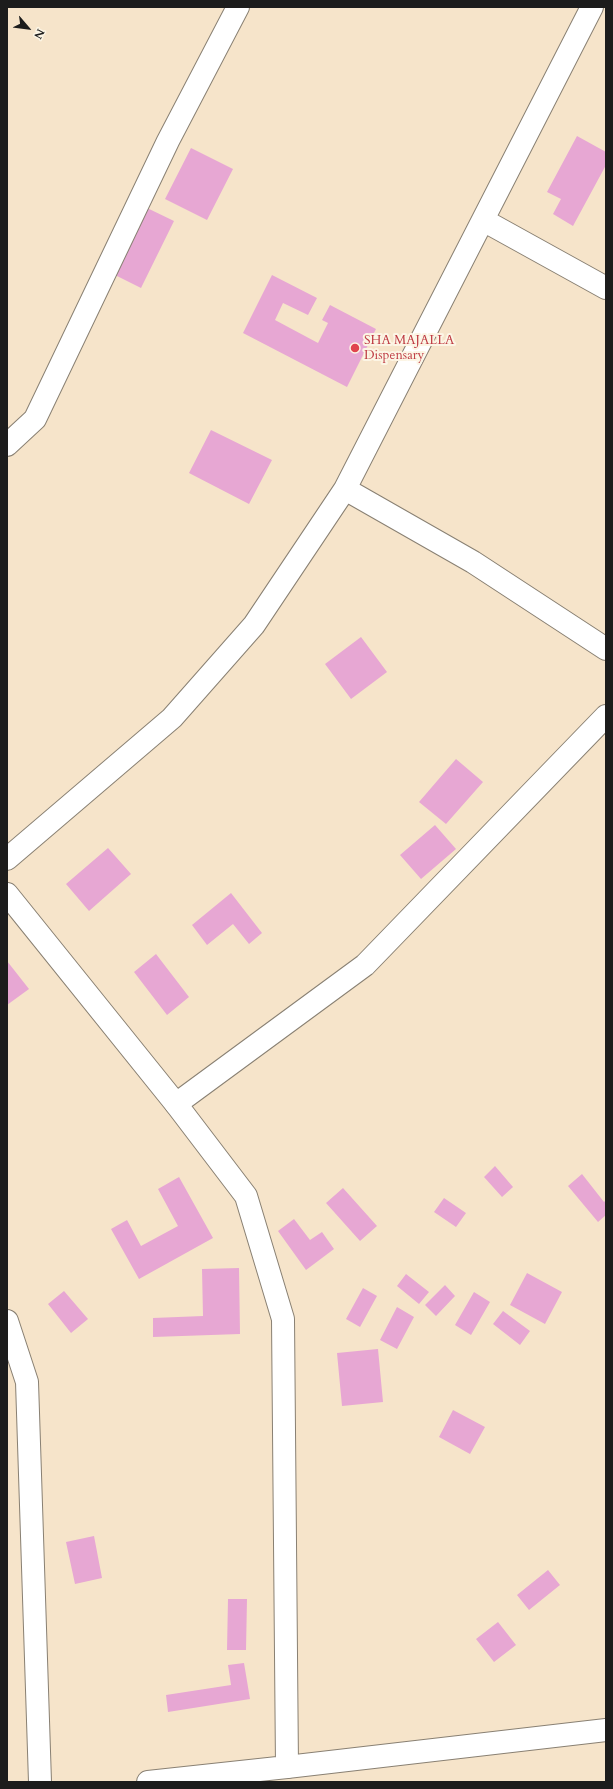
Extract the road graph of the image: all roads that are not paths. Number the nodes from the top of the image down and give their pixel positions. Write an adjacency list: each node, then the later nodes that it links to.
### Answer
1 (238, 7): 5 (street)
2 (592, 7): 3 (street)
3 (483, 220): 4 (street); 6 (street)
4 (606, 288)
5 (7, 445)
6 (345, 489): 7 (street); 9 (street)
7 (606, 649)
8 (606, 716): 11 (street)
9 (7, 859)
10 (7, 894): 11 (street)
11 (176, 1104): 14 (street)
12 (7, 1321): 15 (street)
13 (606, 1730): 14 (street)
14 (287, 1767): 16 (street)
15 (40, 1782)
16 (148, 1782)

